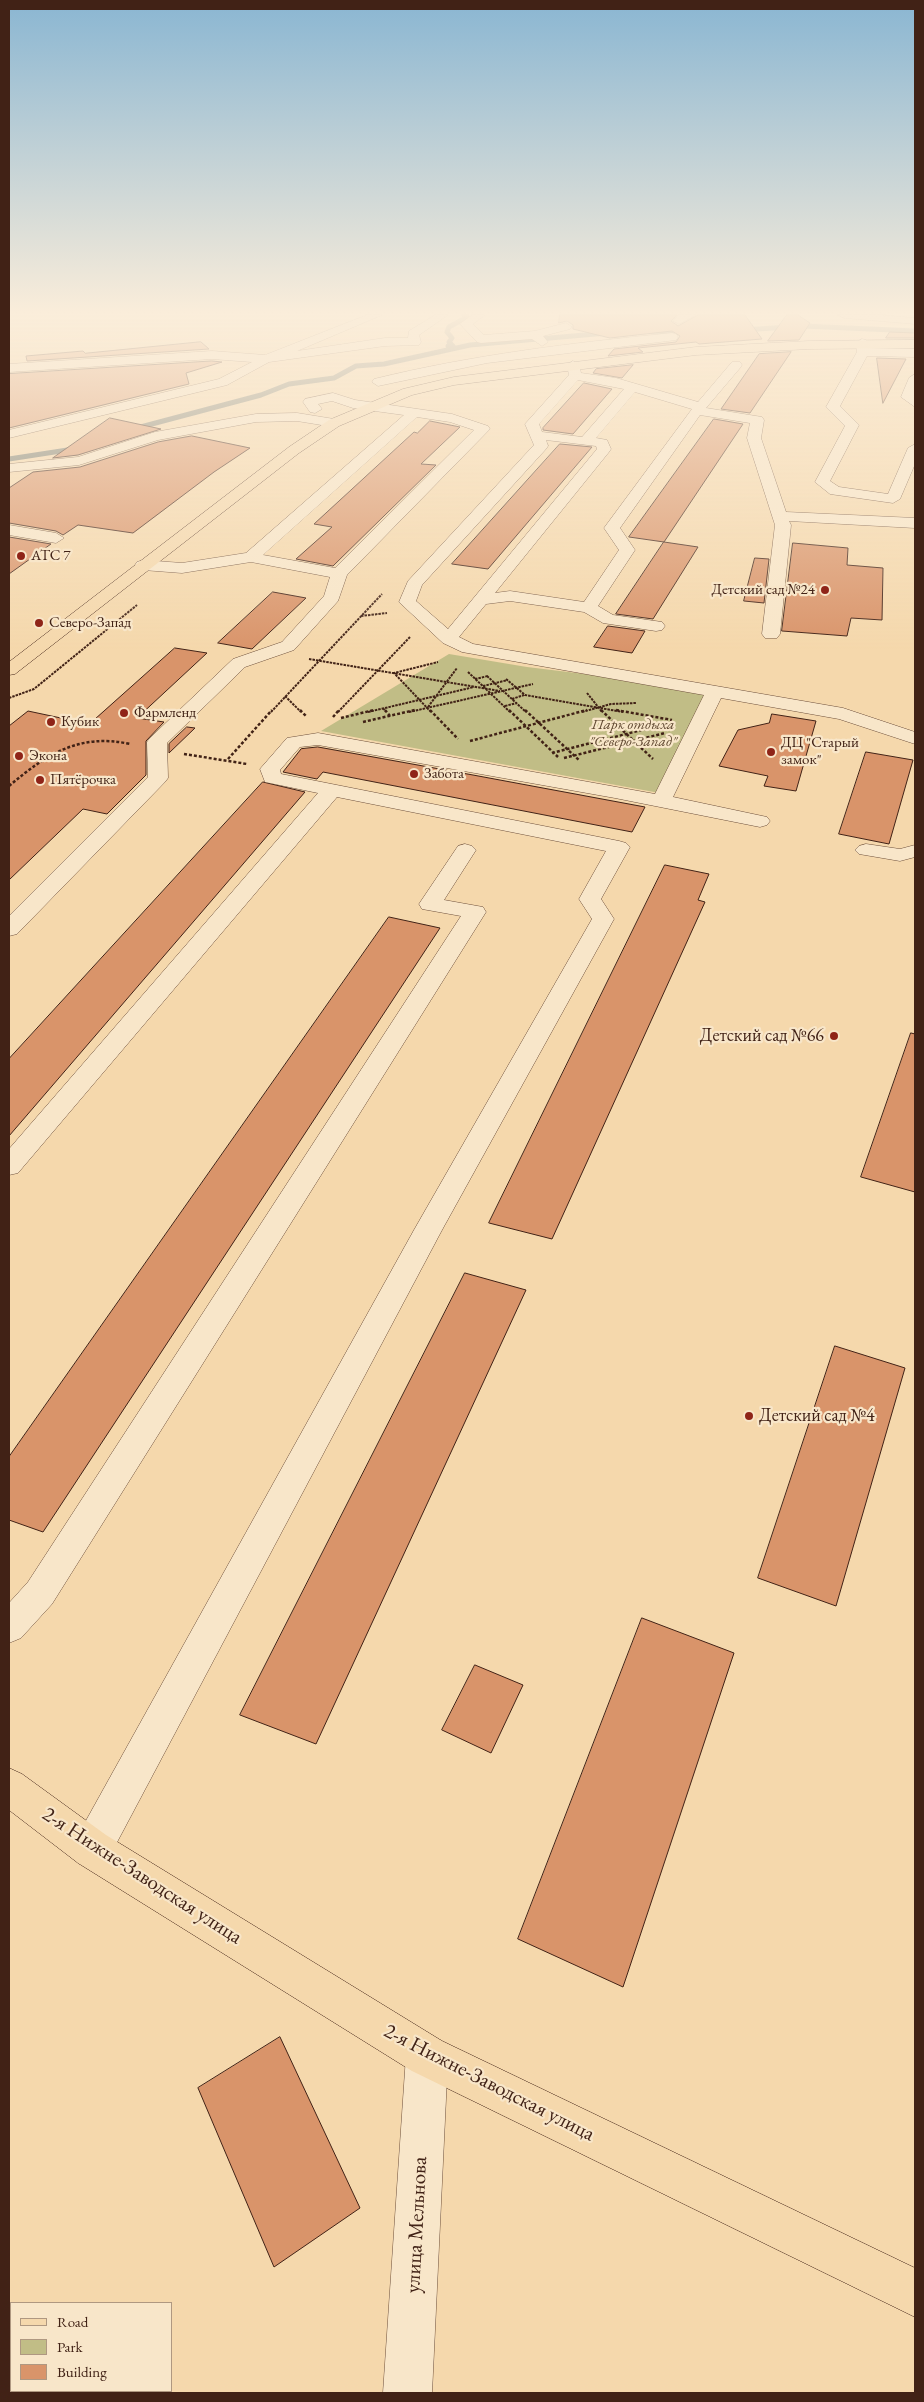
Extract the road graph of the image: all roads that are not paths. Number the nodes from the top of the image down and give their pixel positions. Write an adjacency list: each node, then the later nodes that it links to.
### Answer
1 (37, 427): 11 (street)
2 (205, 427): 15 (street)
3 (328, 427): 21 (main road)
4 (398, 427): 20 (street)
5 (478, 427): 22 (street)
6 (533, 427): 12 (street)
7 (598, 427): 13 (street)
8 (685, 427): 24 (street)
9 (755, 427): 16 (street)
10 (850, 427): 14 (street)
11 (9, 434)
12 (536, 435): 13 (street); 27 (street)
13 (586, 441): 23 (street)
14 (915, 448)
15 (9, 468)
16 (781, 516): 17 (street); 26 (street)
17 (915, 523)
18 (9, 530): 19 (street)
19 (56, 538)
20 (251, 557): 21 (street); 22 (street)
21 (143, 565): 28 (main road)
22 (339, 574): 37 (street)
23 (480, 600): 24 (street); 27 (street)
24 (589, 608): 25 (street)
25 (656, 626)
26 (772, 634)
27 (449, 639): 29 (street)
28 (9, 670)
29 (716, 690): 30 (street); 31 (street)
30 (915, 738)
31 (669, 786)
32 (332, 790): 33 (street); 38 (street); 41 (street)
33 (760, 821)
34 (465, 850): 39 (street)
35 (866, 850): 36 (street)
36 (915, 851)
37 (9, 929)
38 (9, 1166)
39 (9, 1626)
40 (9, 1787): 41 (main road, 2-я Нижне-Заводская улица)
41 (92, 1849): 42 (main road, 2-я Нижне-Заводская улица)
42 (427, 2056): 43 (main road, 2-я Нижне-Заводская улица); 44 (street, улица Мельнова)
43 (915, 2293)
44 (407, 2393)

